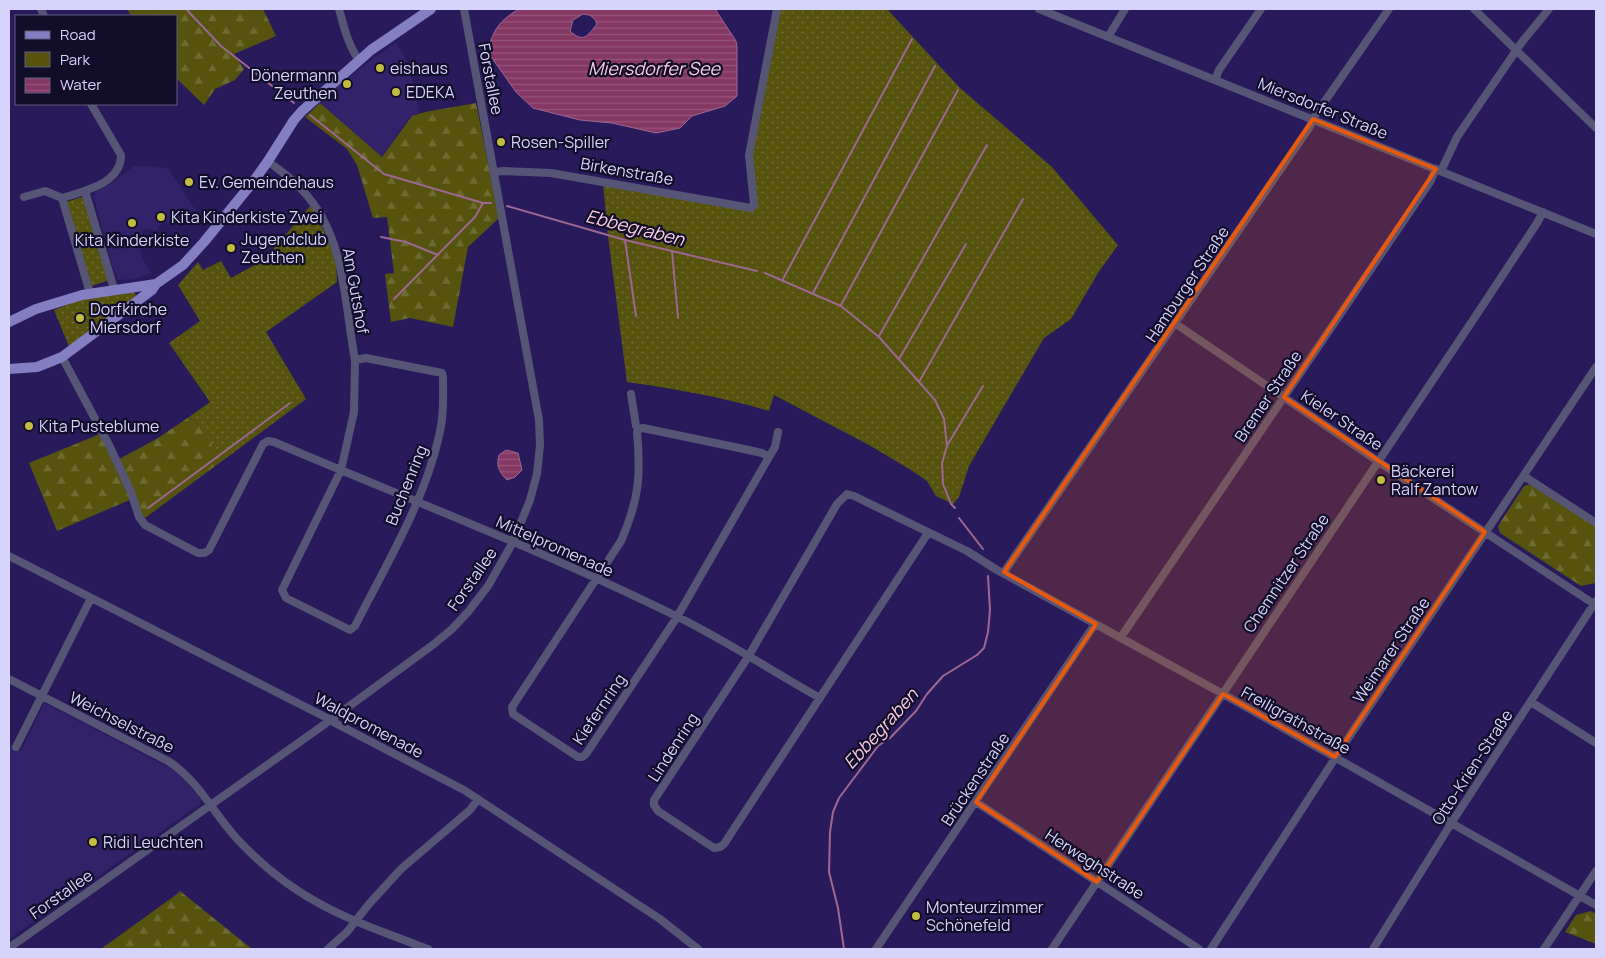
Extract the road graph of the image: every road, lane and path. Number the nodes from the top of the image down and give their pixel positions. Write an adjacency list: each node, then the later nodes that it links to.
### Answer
1 (339, 9): 13 (street)
2 (431, 9): 13 (main road)
3 (464, 9): 20 (street, Forstallee)
4 (777, 9): 20 (street, Birkenstraße)
5 (1039, 9): 11 (street, Miersdorfer Straße)
6 (1125, 9): 11 (street)
7 (1261, 9): 14 (street)
8 (1389, 9): 16 (street, Hamburger Straße)
9 (1474, 9): 12 (street)
10 (1549, 9): 12 (street, Bremer Straße)
11 (1108, 37): 14 (street, Miersdorfer Straße)
12 (1516, 50): 17 (street); 19 (street, Bremer Straße)
13 (358, 60): 18 (main road)
14 (1215, 80): 16 (street, Miersdorfer Straße)
15 (93, 105): 21 (street)
16 (1313, 119): 19 (street, Miersdorfer Straße); 30 (street, Hamburger Straße)
17 (1596, 128)
18 (268, 161): 26 (main road); 32 (street, Am Gutshof)
19 (1438, 170): 24 (street, Miersdorfer Straße); 36 (street, Bremer Straße)
20 (494, 172): 47 (street, Forstallee)
21 (85, 191): 23 (street); 27 (street)
22 (24, 197): 23 (street)
23 (62, 198): 28 (street)
24 (1543, 212): 25 (street, Miersdorfer Straße); 40 (street, Chemnitzer Straße)
25 (1596, 234)
26 (156, 284): 27 (main road); 31 (main road)
27 (114, 290): 28 (main road)
28 (90, 293): 29 (main road)
29 (9, 322)
30 (1176, 324): 36 (street, Kieler Straße); 50 (street, Hamburger Straße)
31 (62, 357): 34 (main road); 41 (street, Mittelpromenade)
32 (355, 360): 41 (street, Buchenring); 43 (street, Buchenring)
33 (1596, 367): 42 (street, Weimarer Straße)
34 (9, 369)
35 (631, 394): 37 (street, Kiefernring)
36 (1284, 397): 40 (street, Kieler Straße); 56 (street, Bremer Straße)
37 (639, 429): 39 (street); 51 (street, Kiefernring)
38 (778, 432): 39 (street, Kiefernring)
39 (769, 458): 54 (street, Kiefernring)
40 (1378, 461): 46 (street, Kieler Straße); 59 (street, Chemnitzer Straße)
41 (341, 470): 43 (street, Mittelpromenade); 43 (street, Buchenring)
42 (1524, 476): 44 (street); 46 (street, Weimarer Straße)
43 (417, 502): 47 (street, Mittelpromenade)
44 (1596, 523)
45 (928, 532): 49 (street, Lindenring); 57 (street, Lindenring); 61 (street, Lindenring)
46 (1485, 532): 53 (street, Kieler Straße); 66 (street, Weimarer Straße)
47 (513, 542): 51 (street, Mittelpromenade); 63 (street, Forstallee)
48 (9, 556): 52 (street, Waldpromenade)
49 (982, 560): 50 (street, Freiligrathstraße)
50 (1004, 572): 55 (street, Freiligrathstraße)
51 (596, 579): 54 (street, Mittelpromenade); 54 (street, Kiefernring)
52 (91, 598): 60 (street); 63 (street, Waldpromenade)
53 (1595, 603): 62 (street, Otto-Krien-Straße)
54 (677, 617): 57 (street, Mittelpromenade)
55 (1095, 624): 56 (street, Freiligrathstraße); 68 (street, Brückenstraße)
56 (1121, 637): 59 (street, Freiligrathstraße)
57 (748, 656): 61 (street, Mittelpromenade); 61 (street, Lindenring)
58 (9, 678): 60 (street, Weichselstraße)
59 (1223, 694): 66 (street, Freiligrathstraße); 72 (street, Chemnitzer Straße)
60 (41, 695): 65 (street); 69 (street, Weichselstraße)
61 (820, 698)
62 (1531, 702): 64 (street); 70 (street, Otto-Krien-Straße)
63 (331, 720): 67 (street, Waldpromenade); 69 (street, Forstallee)
64 (1596, 743)
65 (16, 747)
66 (1335, 758): 70 (street, Freiligrathstraße); 83 (street, Weimarer Straße)
67 (478, 799): 75 (street); 79 (street, Waldpromenade)
68 (976, 802): 72 (street, Herweghstraße); 80 (street, Brückenstraße)
69 (210, 806): 75 (street, Weichselstraße); 76 (street, Forstallee)
70 (1452, 822): 73 (street, Freiligrathstraße); 84 (street, Otto-Krien-Straße)
71 (1596, 871): 73 (street)
72 (1097, 882): 81 (street, Chemnitzer Straße); 82 (street, Herweghstraße)
73 (1580, 895): 74 (street, Freiligrathstraße); 85 (street)
74 (1596, 905)
75 (355, 922): 77 (street); 78 (street, Weichselstraße)
76 (9, 948)
77 (328, 949)
78 (428, 949)
79 (698, 949)
80 (876, 949)
81 (1052, 949)
82 (1199, 949)
83 (1210, 949)
84 (1373, 949)
85 (1544, 949)

